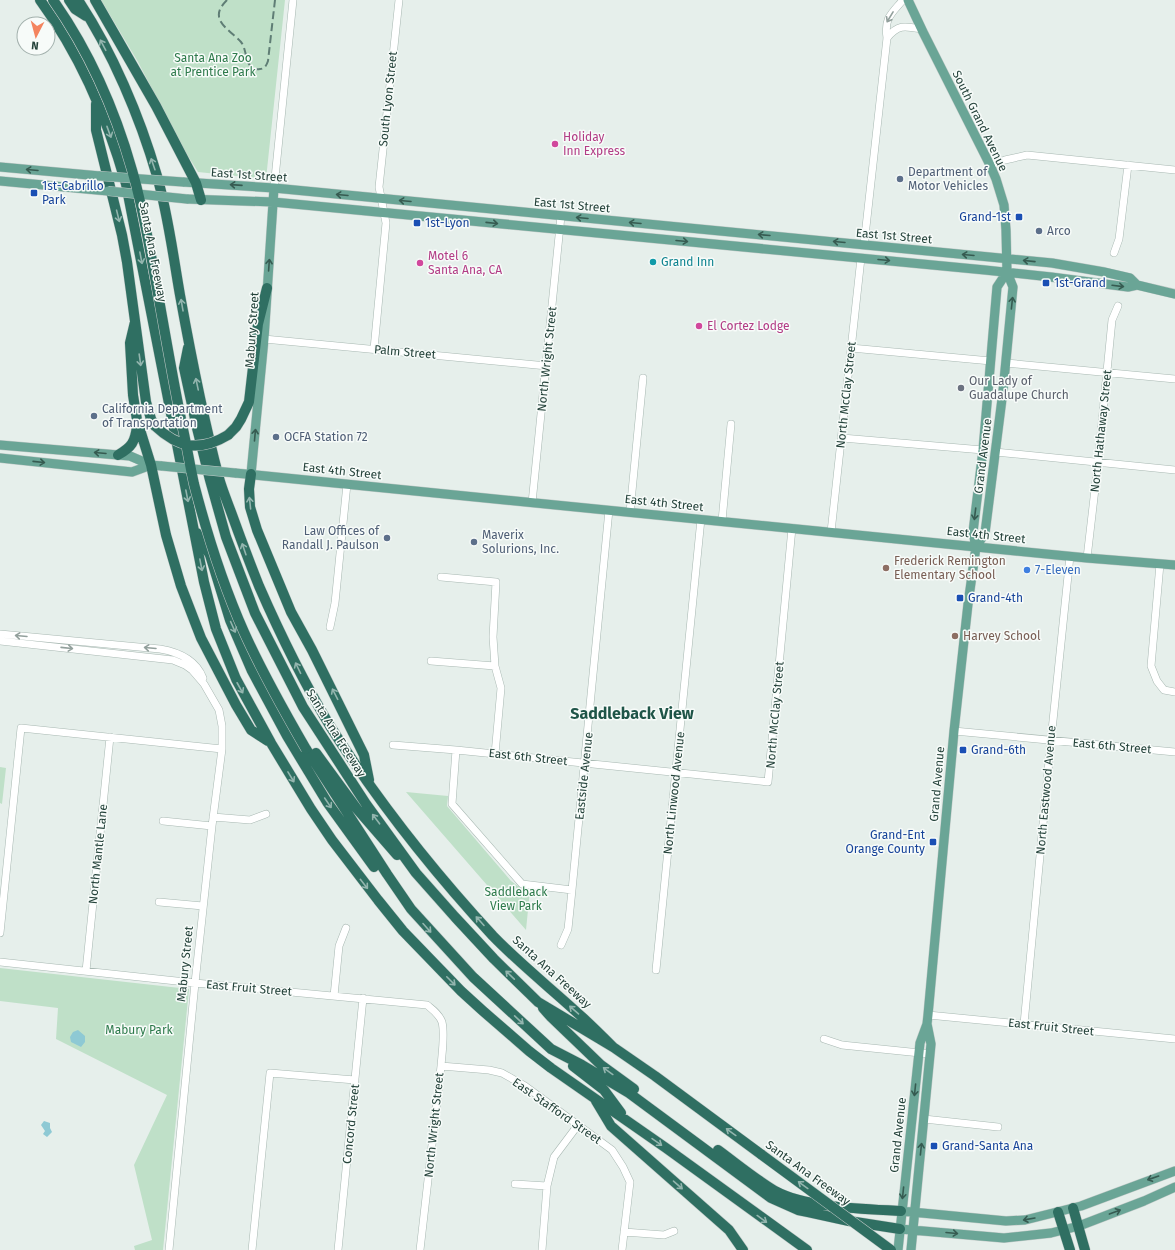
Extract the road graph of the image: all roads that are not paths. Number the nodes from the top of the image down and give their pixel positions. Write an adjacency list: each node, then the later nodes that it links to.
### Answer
1 (40, 0): 14 (highway, Santa Ana Freeway)
2 (53, 0): 88 (highway, bridge)
3 (60, 0): 88 (highway, bridge)
4 (69, 0): 11 (highway)
5 (78, 0): 11 (highway, Santa Ana Freeway)
6 (95, 0): 20 (highway)
7 (293, 0): 21 (street)
8 (399, 0): 22 (street, South Lyon Street)
9 (903, 0): 13 (street, one-way to 13)
10 (908, 0): 12 (main road, South Grand Avenue)
11 (89, 18): 40 (highway, Santa Ana Freeway, one-way to 11)
12 (921, 29): 13 (street); 15 (main road, South Grand Avenue)
13 (887, 38): 28 (street)
14 (96, 96): 38 (highway, one-way to 38); 67 (highway, Santa Ana Freeway, one-way to 67)
15 (990, 165): 16 (street); 32 (main road, South Grand Avenue)
16 (1128, 165): 18 (street); 30 (street)
17 (0, 167): 20 (main road, East 1st Street, one-way to 17, bridge)
18 (1175, 170)
19 (0, 181): 23 (main road, East 1st Street, bridge)
20 (196, 183): 21 (main road, East 1st Street, one-way to 20); 23 (highway)
21 (274, 188): 22 (main road, East 1st Street, one-way to 21); 24 (main road, Mabury Street)
22 (381, 198): 25 (street, South Lyon Street); 26 (main road, East 1st Street, one-way to 22)
23 (201, 200): 24 (main road, East 1st Street)
24 (273, 202): 25 (main road, East 1st Street); 35 (main road, Mabury Street, one-way to 24)
25 (384, 212): 27 (main road, East 1st Street, one-way to 27); 42 (street, South Lyon Street)
26 (561, 216): 27 (street, North Wright Street); 28 (main road, East 1st Street, one-way to 26)
27 (560, 229): 29 (main road, East 1st Street, one-way to 29); 45 (street, North Wright Street)
28 (864, 245): 29 (main road); 32 (main road, East 1st Street, one-way to 28)
29 (803, 253): 31 (main road, East 1st Street)
30 (1114, 253)
31 (861, 258): 33 (main road, East 1st Street, one-way to 33); 41 (street, North McClay Street)
32 (1007, 259): 33 (main road, Grand Avenue); 34 (main road, East 1st Street, one-way to 32)
33 (1007, 272): 34 (main road, East 1st Street, one-way to 34); 43 (main road, Grand Avenue); 44 (main road, Grand Avenue, one-way to 33)
34 (1137, 285): 36 (main road, East 1st Street)
35 (267, 288): 38 (highway, one-way to 35, bridge); 39 (main road, Mabury Street)
36 (1175, 294)
37 (1118, 306): 46 (street, North Hathaway Street)
38 (135, 322): 49 (highway)
39 (264, 338): 42 (street, Palm Street); 60 (main road, Mabury Street, one-way to 39)
40 (189, 344): 96 (highway, Santa Ana Freeway, one-way to 40); 101 (highway, Santa Ana Freeway, one-way to 40)
41 (851, 348): 43 (street); 51 (street, North McClay Street)
42 (374, 349): 45 (street, Palm Street)
43 (991, 361): 53 (main road, Grand Avenue)
44 (1006, 363): 46 (street); 54 (main road, Grand Avenue)
45 (547, 366): 62 (street, North Wright Street)
46 (1107, 373): 48 (street); 57 (street, North Hathaway Street)
47 (642, 378): 64 (street)
48 (1175, 380)
49 (137, 420): 55 (highway); 58 (highway)
50 (731, 424): 66 (street)
51 (842, 438): 53 (street); 69 (street, North McClay Street)
52 (0, 445): 55 (main road, East 4th Street, one-way to 52)
53 (983, 450): 70 (main road, Grand Avenue, one-way to 70)
54 (995, 452): 57 (street); 70 (main road, Grand Avenue)
55 (118, 455): 58 (main road, East 4th Street)
56 (0, 458): 58 (main road, East 4th Street, one-way to 58)
57 (1098, 462): 59 (street); 72 (street, North Hathaway Street)
58 (151, 465): 60 (main road, East 4th Street, bridge); 86 (highway)
59 (1175, 470)
60 (251, 474): 61 (main road, East 4th Street); 96 (highway, one-way to 60)
61 (347, 484): 62 (main road, East 4th Street); 76 (street)
62 (532, 502): 63 (main road, East 4th Street)
63 (609, 510): 64 (main road, East 4th Street); 93 (street, Eastside Avenue)
64 (630, 512): 65 (main road, East 4th Street)
65 (700, 519): 66 (main road, East 4th Street); 94 (street, North Linwood Avenue)
66 (722, 521): 68 (main road, East 4th Street)
67 (193, 526): 86 (highway, Santa Ana Freeway, one-way to 86); 103 (highway, Santa Ana Freeway, one-way to 103)
68 (792, 528): 69 (main road, East 4th Street); 95 (street, North McClay Street)
69 (831, 532): 70 (main road, East 4th Street)
70 (976, 546): 71 (main road, East 4th Street); 83 (main road, Grand Avenue)
71 (1070, 556): 72 (main road, East 4th Street); 85 (street, North Eastwood Avenue)
72 (1087, 558): 73 (main road, East 4th Street)
73 (1160, 564): 74 (main road, East 4th Street); 82 (street)
74 (1175, 565)
75 (441, 577): 81 (street)
76 (330, 627)
77 (0, 634): 80 (street, one-way to 77)
78 (0, 642): 80 (street, one-way to 80)
79 (431, 661): 81 (street)
80 (186, 662): 89 (street, Mabury Street)
81 (495, 666): 92 (street)
82 (1175, 692)
83 (954, 731): 85 (street, East 6th Street); 117 (main road, Grand Avenue)
84 (110, 737): 89 (street); 107 (street); 111 (street, North Mantle Lane)
85 (1051, 740): 91 (street, East 6th Street); 118 (street, North Eastwood Avenue)
86 (271, 743): 127 (highway, Santa Ana Freeway, one-way to 127)
87 (393, 745): 90 (street, East 6th Street)
88 (308, 747): 101 (highway); 103 (highway)
89 (222, 749): 98 (street, Mabury Street)
90 (456, 750): 92 (street, East 6th Street); 102 (street)
91 (1175, 752)
92 (495, 754): 93 (street, East 6th Street)
93 (585, 763): 94 (street, East 6th Street); 102 (street, Eastside Avenue)
94 (676, 772): 95 (street, East 6th Street); 110 (street, North Linwood Avenue)
95 (768, 782)
96 (370, 784): 121 (highway, Santa Ana Freeway, one-way to 96)
97 (266, 814): 98 (street)
98 (213, 817): 100 (street, Mabury Street)
99 (163, 821): 100 (street)
100 (212, 826): 105 (street, Mabury Street)
101 (416, 873): 115 (highway, Santa Ana Freeway, one-way to 101)
102 (572, 890): 108 (street, Eastside Avenue)
103 (402, 898): 122 (highway, one-way to 122)
104 (159, 902): 105 (street)
105 (203, 906): 112 (street, Mabury Street)
106 (346, 928): 113 (street)
107 (0, 933)
108 (561, 945)
109 (0, 962): 111 (street, East Fruit Street)
110 (656, 970)
111 (86, 972): 112 (street, East Fruit Street)
112 (195, 983): 113 (street, East Fruit Street); 146 (street, Mabury Street)
113 (334, 996): 114 (street, East Fruit Street)
114 (363, 998): 116 (street, East Fruit Street); 126 (street, Concord Street)
115 (538, 1002): 121 (highway, Santa Ana Freeway); 137 (highway, one-way to 115)
116 (427, 1005): 125 (street, North Wright Street)
117 (927, 1020): 118 (street, East Fruit Street); 123 (main road, Grand Avenue); 124 (main road, Grand Avenue)
118 (1024, 1024): 120 (street, East Fruit Street)
119 (824, 1039): 123 (street)
120 (1175, 1039)
121 (613, 1047): 154 (highway, Santa Ana Freeway, one-way to 121, bridge)
122 (551, 1049): 129 (highway, Santa Ana Freeway); 141 (highway)
123 (919, 1053): 124 (street); 137 (main road, Grand Avenue, one-way to 137)
124 (930, 1054): 128 (main road, Grand Avenue)
125 (441, 1066): 130 (street, East Stafford Street); 149 (street, North Wright Street)
126 (355, 1080): 147 (street); 148 (street, Concord Street)
127 (594, 1098): 129 (highway, Santa Ana Freeway); 152 (highway, one-way to 152)
128 (924, 1119): 131 (street); 138 (main road, Grand Avenue, one-way to 128)
129 (626, 1120): 153 (highway, Santa Ana Freeway, one-way to 153)
130 (578, 1124): 134 (street); 145 (street, East Stafford Street)
131 (998, 1127)
132 (1175, 1171): 136 (main road, one-way to 136)
133 (514, 1184): 134 (street)
134 (547, 1186): 150 (street)
135 (1175, 1187): 140 (main road, one-way to 135)
136 (1074, 1208): 139 (main road); 140 (highway)
137 (902, 1211): 138 (main road); 141 (main road, Grand Avenue)
138 (915, 1212): 139 (main road, one-way to 138); 142 (main road, Grand Avenue)
139 (1058, 1212): 143 (highway)
140 (1079, 1226): 143 (main road); 158 (highway)
141 (900, 1229): 142 (main road); 155 (main road, Grand Avenue)
142 (913, 1230): 143 (main road, one-way to 143); 156 (main road, Grand Avenue)
143 (1064, 1230): 157 (highway)
144 (674, 1231): 145 (street)
145 (624, 1232): 151 (street)
146 (168, 1250)
147 (252, 1250)
148 (338, 1250)
149 (420, 1250)
150 (542, 1250)
151 (622, 1250)
152 (743, 1250)
153 (807, 1250)
154 (891, 1250)
155 (898, 1250)
156 (911, 1250)
157 (1070, 1250)
158 (1085, 1250)

